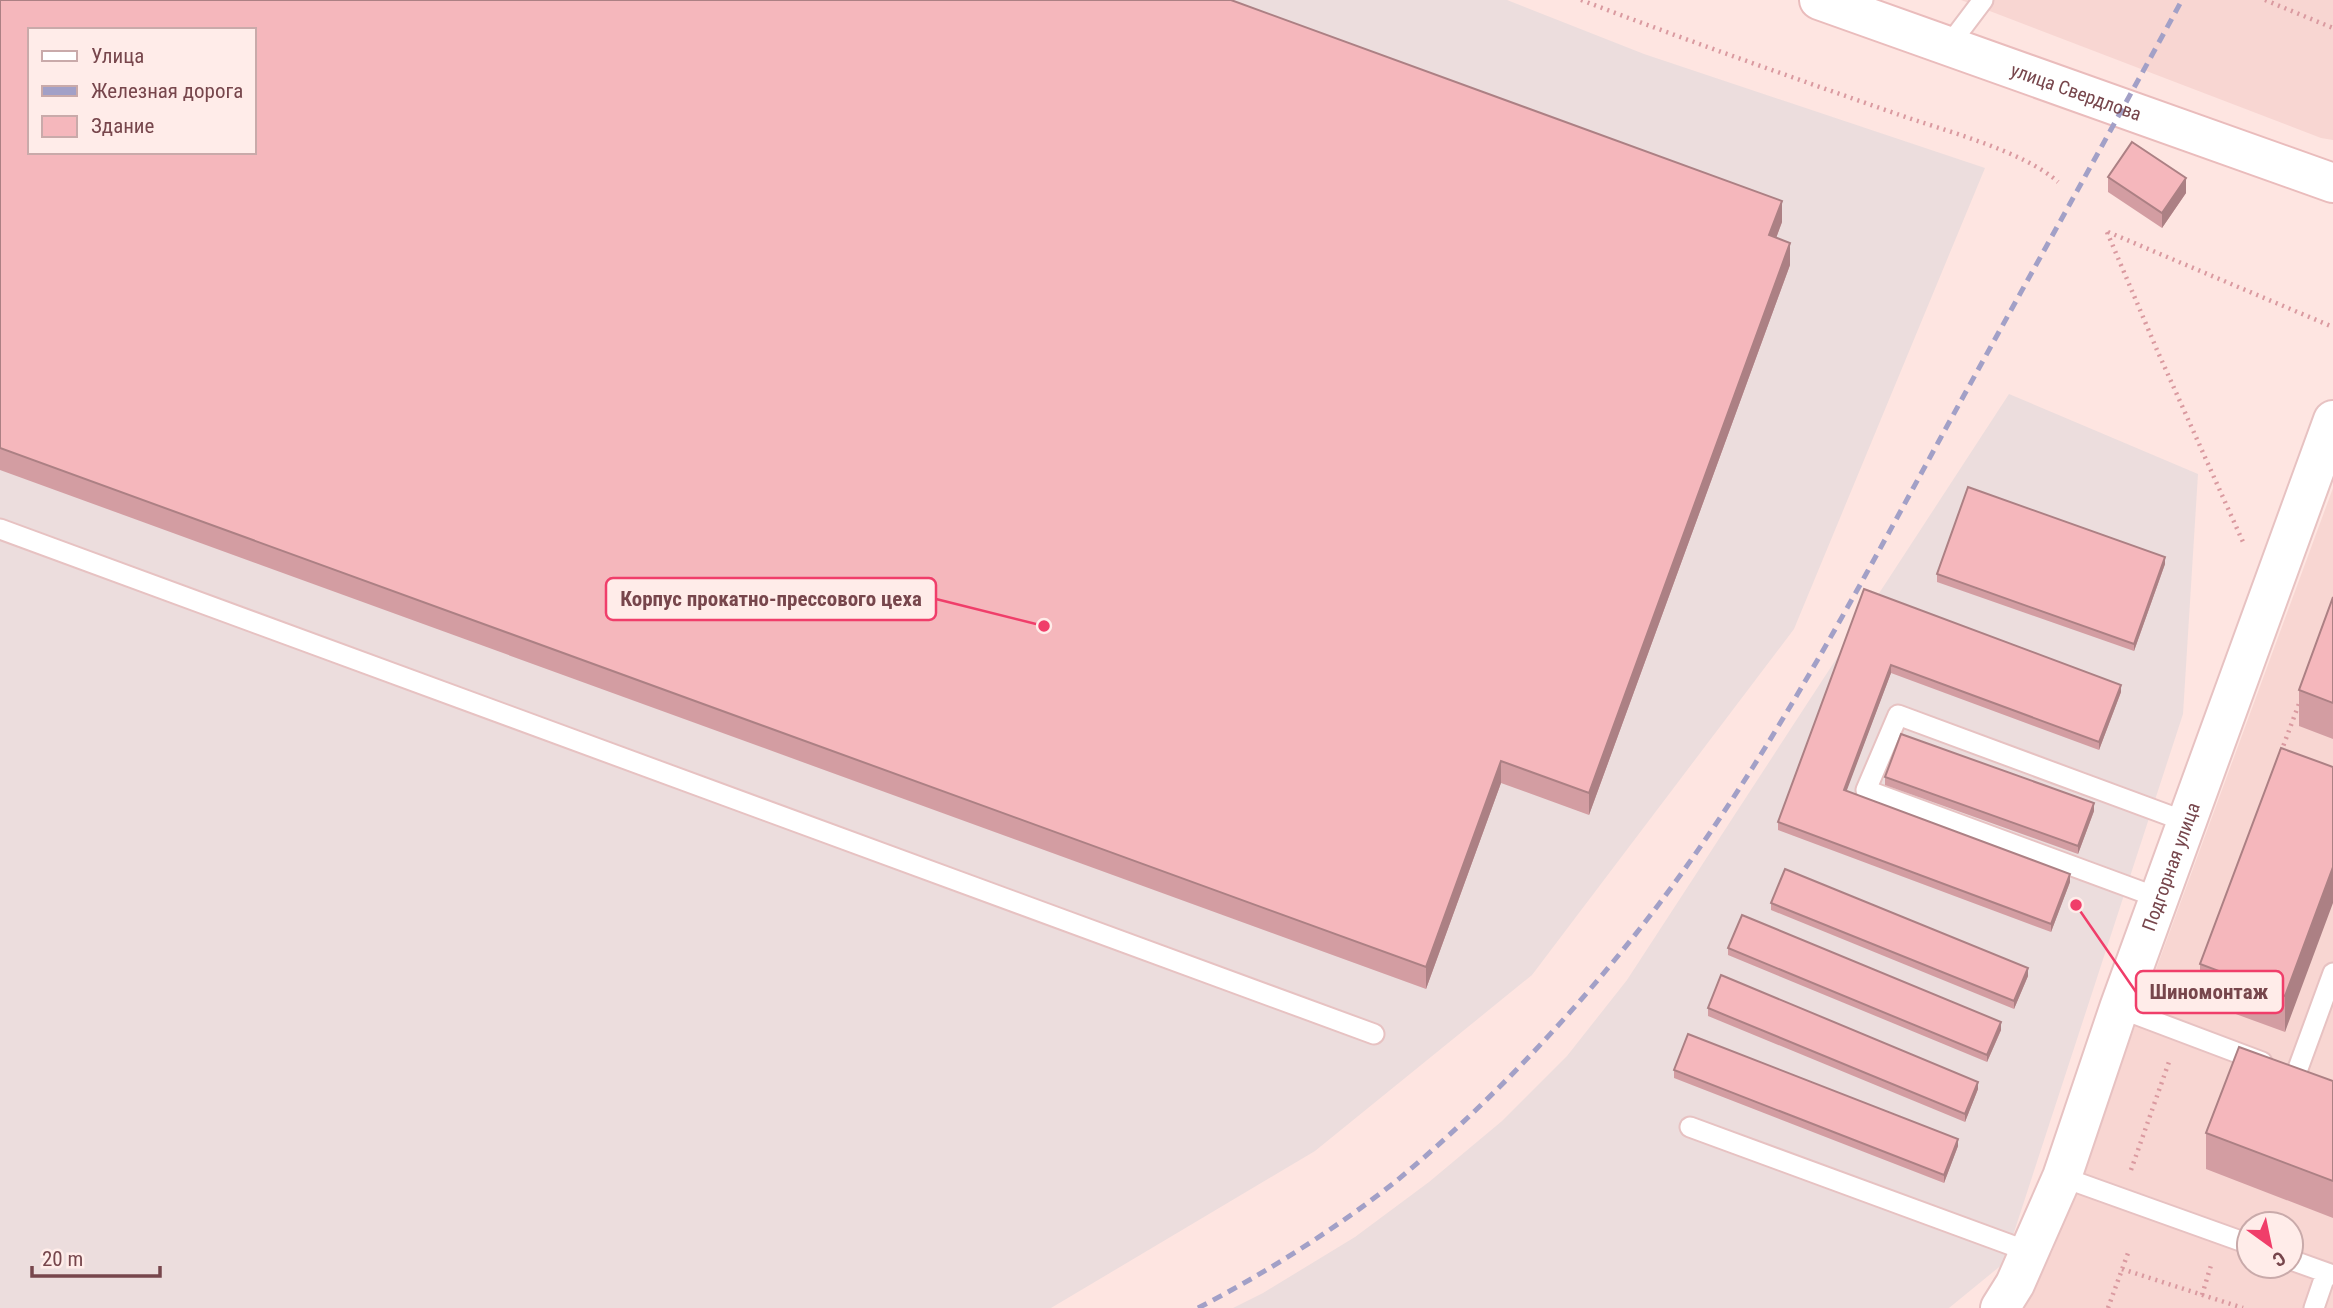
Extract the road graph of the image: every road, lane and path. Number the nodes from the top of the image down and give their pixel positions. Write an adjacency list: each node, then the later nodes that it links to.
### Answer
1 (1581, 0): 7 (path)
2 (1819, 0): 6 (street, улица Свердлова)
3 (1983, 0): 6 (lane)
4 (2265, 0): 5 (path)
5 (2333, 27)
6 (1949, 45): 8 (street, улица Свердлова)
7 (2058, 182)
8 (2333, 183)
9 (2333, 327): 12 (path)
10 (2329, 441): 15 (street, Подгорная улица)
11 (0, 529): 21 (lane)
12 (2247, 550)
13 (2302, 698): 14 (path)
14 (2280, 757)
15 (2187, 822): 16 (street, Подгорная улица); 16 (lane)
16 (2159, 898): 19 (street, Подгорная улица)
17 (2202, 970): 20 (path)
18 (2333, 973): 20 (lane)
19 (2119, 1008): 20 (lane); 23 (street, Подгорная улица)
20 (2179, 1032): 24 (path)
21 (1374, 1034)
22 (1690, 1127): 26 (lane)
23 (2062, 1177): 25 (lane); 26 (street, Подгорная улица)
24 (2128, 1177)
25 (2235, 1239)
26 (2030, 1252): 31 (street, Подгорная улица)
27 (2128, 1253): 29 (path)
28 (2305, 1265): 30 (lane)
29 (2122, 1269): 32 (path); 33 (path)
30 (2330, 1274): 34 (lane)
31 (2000, 1308)
32 (2108, 1308)
33 (2243, 1308)
34 (2314, 1308)

